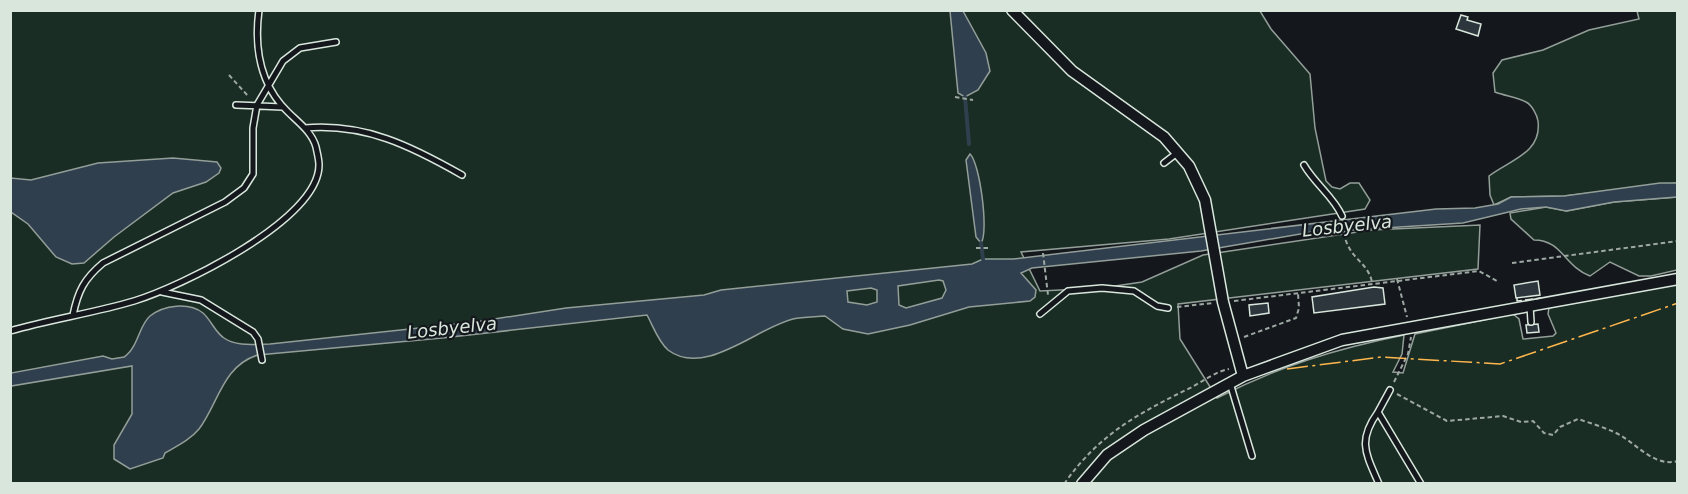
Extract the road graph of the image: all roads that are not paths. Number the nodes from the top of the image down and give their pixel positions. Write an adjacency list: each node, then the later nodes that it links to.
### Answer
1 (259, 10): 4 (lane)
2 (1012, 10): 9 (street)
3 (336, 42): 4 (lane)
4 (268, 87): 6 (lane); 7 (lane)
5 (236, 105): 6 (lane)
6 (256, 105): 7 (lane); 19 (lane)
7 (282, 106): 8 (lane)
8 (305, 128): 12 (lane); 15 (lane)
9 (1179, 152): 10 (lane); 23 (street)
10 (1164, 163)
11 (1304, 165): 13 (lane)
12 (462, 175)
13 (1342, 216)
14 (1677, 279): 16 (street)
15 (160, 292): 19 (lane); 22 (lane)
16 (1530, 306): 20 (lane); 23 (street)
17 (1168, 308): 18 (lane)
18 (1040, 314)
19 (73, 315): 21 (lane)
20 (1531, 322)
21 (10, 331)
22 (262, 360)
23 (1243, 376): 24 (street)
24 (1230, 383): 27 (lane); 28 (street)
25 (1390, 390): 26 (lane)
26 (1378, 412): 29 (lane); 30 (lane)
27 (1252, 456)
28 (1082, 483)
29 (1379, 483)
30 (1421, 483)

